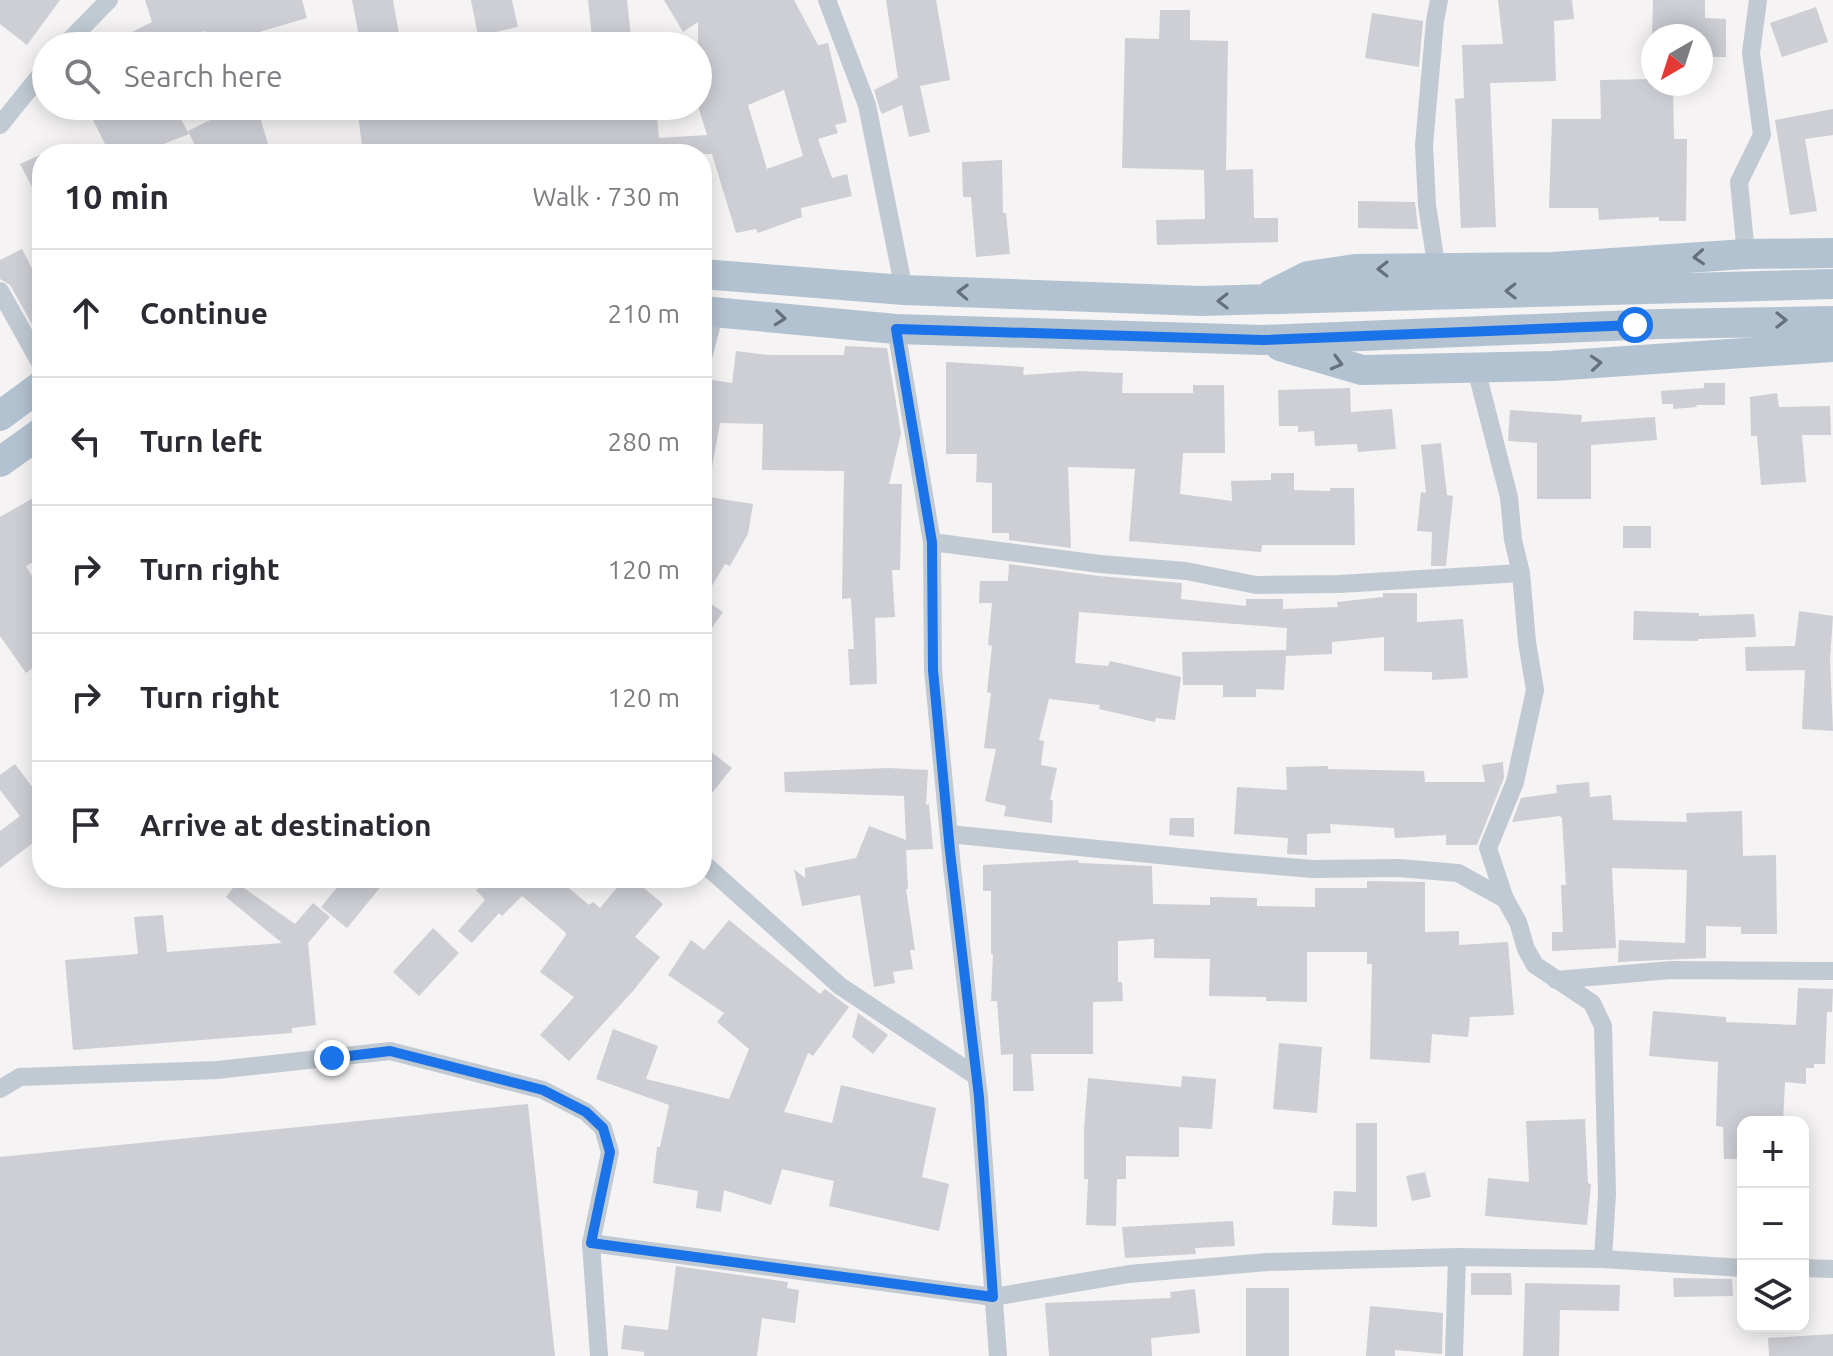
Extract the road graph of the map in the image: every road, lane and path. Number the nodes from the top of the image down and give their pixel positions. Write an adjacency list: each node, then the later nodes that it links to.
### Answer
1 (109, 0): 5 (street)
2 (827, 0): 13 (street)
3 (1439, 0): 10 (street)
4 (1758, 0): 9 (street)
5 (78, 32)
6 (32, 85): 7 (street)
7 (0, 125)
8 (1833, 253): 9 (main road)
9 (1746, 254): 10 (main road, one-way to 10)
10 (1437, 270): 15 (main road, one-way to 15)
11 (712, 275): 13 (main road)
12 (1833, 284): 15 (main road, one-way to 15)
13 (904, 290): 15 (main road, one-way to 13)
14 (0, 291): 21 (street)
15 (1261, 300)
16 (712, 312): 18 (main road, one-way to 18)
17 (1833, 321): 19 (main road, one-way to 17)
18 (896, 329): 19 (main road); 27 (street)
19 (1263, 340): 22 (main road, one-way to 22)
20 (1833, 347): 22 (main road, one-way to 20)
21 (32, 348)
22 (1476, 369): 28 (street)
23 (32, 392): 24 (main road)
24 (0, 416)
25 (32, 439): 26 (main road)
26 (0, 462)
27 (932, 542): 28 (street); 29 (street)
28 (1521, 573): 31 (street)
29 (949, 834): 31 (street); 34 (street)
30 (712, 871): 34 (street)
31 (1505, 899): 33 (street)
32 (1833, 971): 33 (street)
33 (1556, 980): 38 (street)
34 (976, 1076): 42 (street)
35 (0, 1089): 36 (street)
36 (591, 1243): 42 (street); 43 (street)
37 (1457, 1257): 38 (street); 42 (street); 45 (street)
38 (1603, 1259): 39 (street)
39 (1737, 1268)
40 (1809, 1268): 41 (street)
41 (1833, 1269)
42 (993, 1297): 44 (street)
43 (599, 1356)
44 (998, 1356)
45 (1454, 1356)

